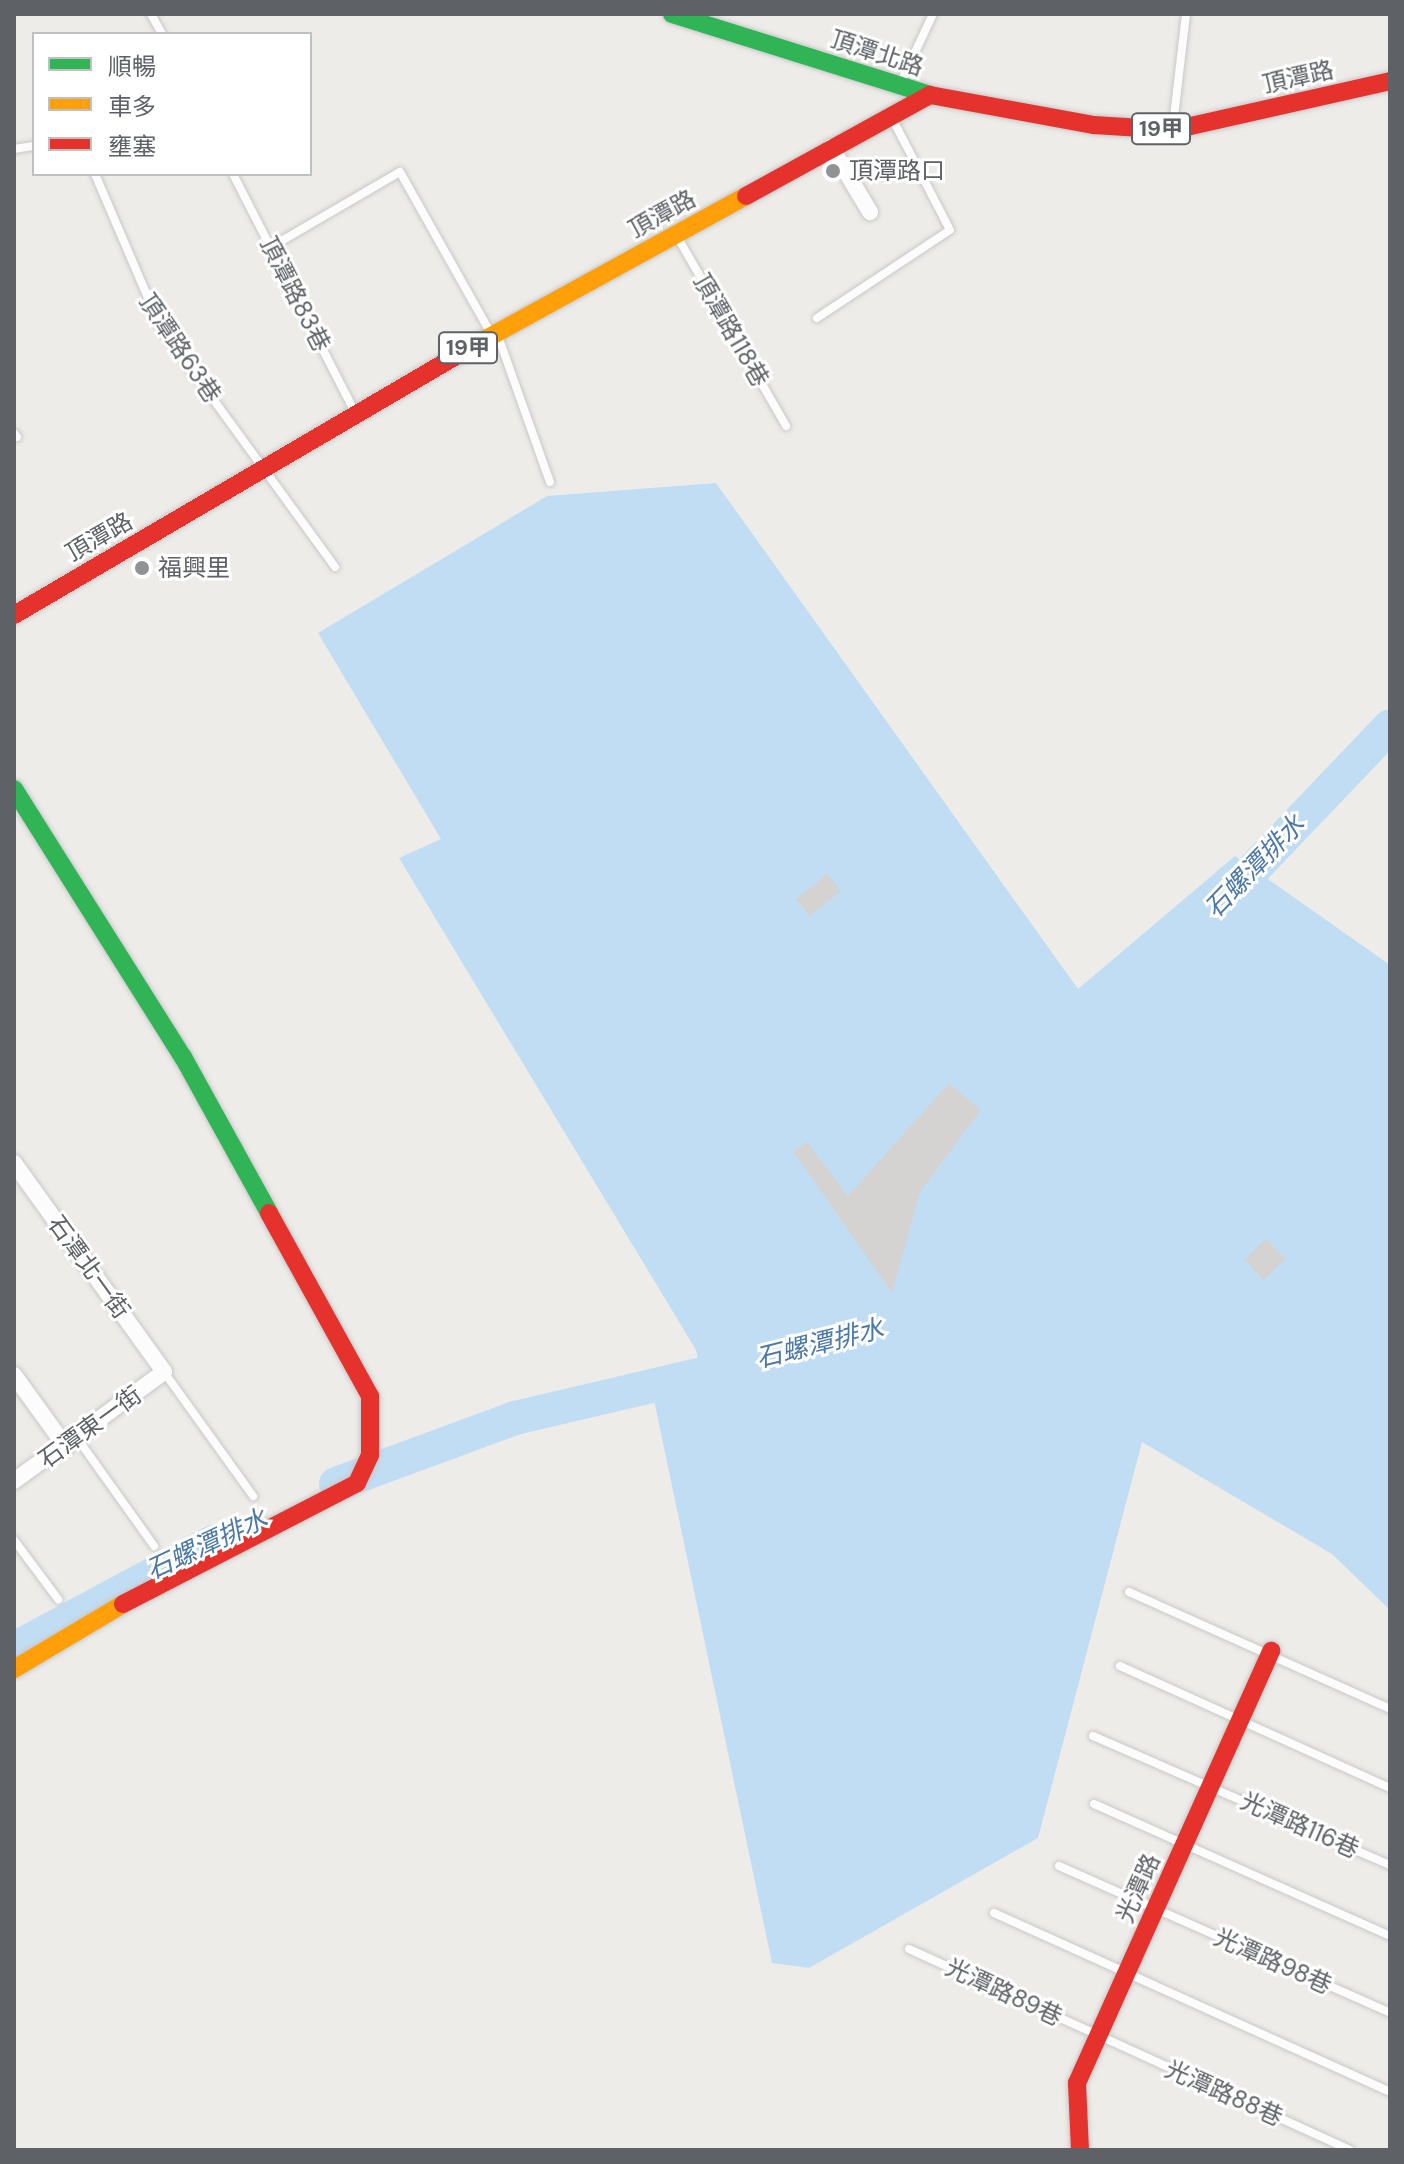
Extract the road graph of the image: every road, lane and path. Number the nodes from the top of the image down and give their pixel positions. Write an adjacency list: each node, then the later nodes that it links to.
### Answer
1 (151, 14): 5 (lane)
2 (672, 14): 7 (street, 頂潭北路)
3 (933, 14): 7 (lane)
4 (1186, 14): 10 (lane)
5 (161, 32)
6 (1390, 81): 10 (street, 頂潭路 / 19甲)
7 (899, 86): 8 (street, 頂潭北路)
8 (930, 95): 9 (street, 頂潭路 / 19甲); 10 (street, 頂潭路 / 19甲)
9 (891, 116): 11 (street, 頂潭路 / 19甲); 17 (lane)
10 (1173, 130)
11 (831, 147): 14 (street); 15 (street, 頂潭路 / 19甲)
12 (96, 176): 21 (lane, 頂潭路63巷)
13 (234, 176): 16 (lane, 頂潭路83巷)
14 (870, 212)
15 (676, 234): 18 (street, 頂潭路 / 19甲); 20 (lane, 頂潭路118巷)
16 (271, 247): 18 (lane); 19 (lane, 頂潭路83巷)
17 (817, 318)
18 (494, 333): 19 (street, 頂潭路 / 19甲); 22 (lane)
19 (356, 414): 21 (street, 頂潭路 / 19甲)
20 (786, 426)
21 (261, 470): 23 (lane, 頂潭路63巷); 24 (street, 頂潭路 / 19甲)
22 (550, 482)
23 (335, 567)
24 (14, 615)
25 (14, 789): 38 (street)
26 (14, 1163): 27 (street, 石潭北一街)
27 (164, 1372): 29 (street, 石潭東一街); 31 (lane)
28 (14, 1375): 29 (street)
29 (72, 1442): 30 (street, 石潭東一街); 33 (lane)
30 (14, 1481)
31 (253, 1496)
32 (14, 1540): 35 (lane)
33 (154, 1546)
34 (1129, 1592): 36 (lane)
35 (58, 1599)
36 (1271, 1651): 39 (lane); 40 (street, 光潭路)
37 (1120, 1666): 40 (lane)
38 (14, 1669)
39 (1390, 1709)
40 (1240, 1720): 42 (street, 光潭路); 43 (lane)
41 (1093, 1736): 42 (lane, 光潭路116巷)
42 (1210, 1786): 45 (street, 光潭路); 46 (lane, 光潭路116巷)
43 (1390, 1788)
44 (1094, 1804): 45 (lane)
45 (1184, 1844): 48 (street, 光潭路); 50 (lane)
46 (1390, 1865)
47 (1059, 1866): 48 (lane, 光潭路98巷)
48 (1155, 1909): 52 (street, 光潭路); 53 (lane, 光潭路98巷)
49 (994, 1913): 52 (lane)
50 (1390, 1936)
51 (909, 1949): 54 (lane, 光潭路89巷)
52 (1127, 1973): 54 (street, 光潭路); 55 (lane)
53 (1390, 2013)
54 (1098, 2036): 56 (street, 光潭路); 57 (lane, 光潭路88巷)
55 (1390, 2092)
56 (1080, 2150)
57 (1350, 2150)

